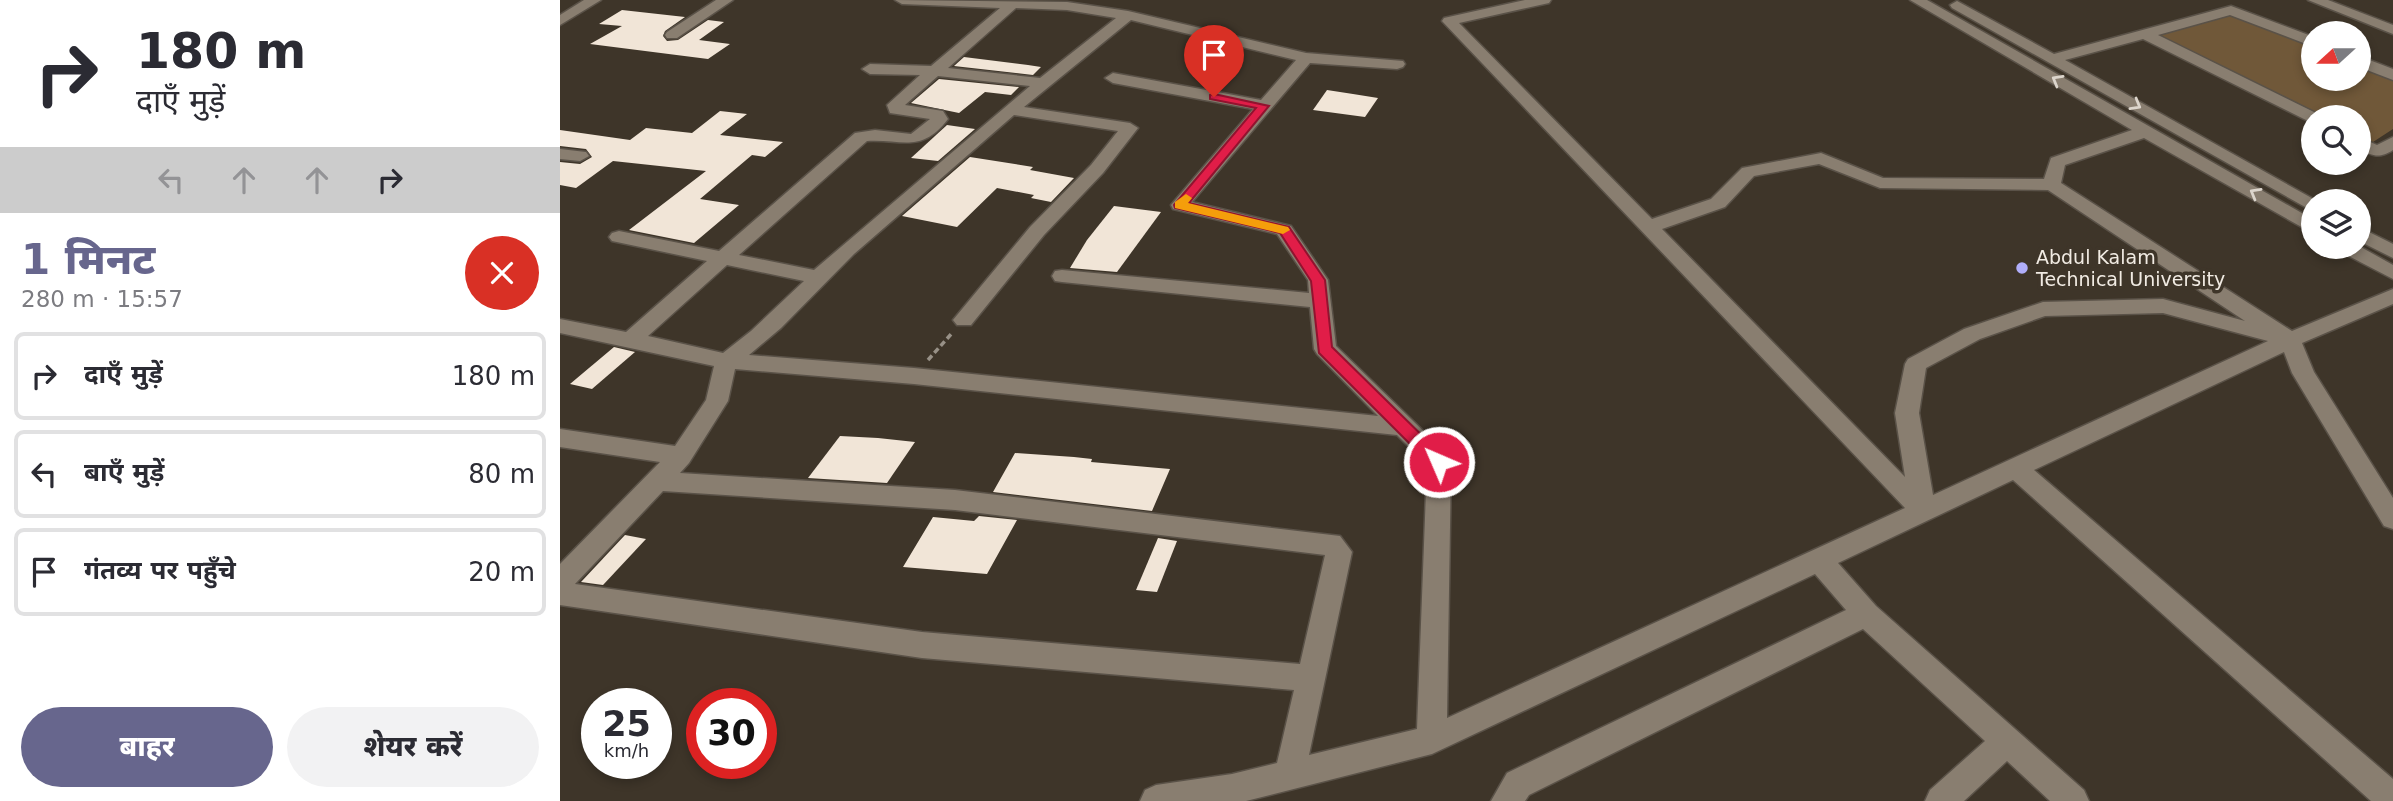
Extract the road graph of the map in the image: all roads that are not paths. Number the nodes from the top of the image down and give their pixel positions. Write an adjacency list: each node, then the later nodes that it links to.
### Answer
1 (594, 0): 11 (street)
2 (726, 0): 14 (street)
3 (902, 0): 8 (street)
4 (1544, 0): 36 (street)
5 (1917, 0): 28 (street, one-way to 5)
6 (1948, 0): 17 (street)
7 (2315, 0): 12 (street)
8 (1007, 3): 9 (street); 21 (street)
9 (1090, 4): 10 (street)
10 (1128, 15): 16 (street); 24 (street)
11 (560, 21)
12 (2393, 30)
13 (2145, 34): 15 (street); 17 (street); 27 (street)
14 (672, 35)
15 (2301, 38)
16 (1306, 58): 18 (street); 25 (street)
17 (2055, 58): 34 (street, one-way to 34)
18 (1397, 64)
19 (2371, 66): 22 (street)
20 (870, 69): 21 (street)
21 (937, 71): 24 (street); 40 (street)
22 (2393, 75)
23 (1113, 78): 25 (street)
24 (1044, 83): 26 (street)
25 (1264, 106): 46 (street)
26 (1012, 110): 44 (street); 47 (street)
27 (2301, 112)
28 (2147, 131): 33 (street); 35 (street, one-way to 28)
29 (2393, 142): 30 (street)
30 (2371, 148)
31 (560, 154): 32 (street)
32 (580, 156)
33 (2052, 185): 36 (street); 50 (street)
34 (2301, 199)
35 (2301, 220)
36 (1648, 227): 57 (street)
37 (619, 237): 40 (street)
38 (2371, 240): 39 (street)
39 (2393, 252)
40 (722, 258): 44 (street); 49 (street)
41 (2368, 259): 42 (street)
42 (2393, 273)
43 (1062, 276): 46 (street)
44 (817, 277): 51 (street)
45 (2393, 296): 50 (street)
46 (1320, 301): 52 (street)
47 (964, 320)
48 (560, 326): 49 (street)
49 (630, 340): 51 (street)
50 (2290, 341): 55 (street); 57 (street); 58 (street)
51 (726, 361): 52 (street); 54 (street)
52 (1404, 427): 64 (street)
53 (560, 438): 54 (street)
54 (681, 456): 56 (street)
55 (2015, 468): 57 (street); 67 (street)
56 (657, 481): 60 (street); 63 (street)
57 (1923, 511): 59 (street)
58 (2393, 519)
59 (1819, 559): 62 (street); 64 (street)
60 (560, 582)
61 (560, 593): 63 (street)
62 (1867, 614): 65 (street); 69 (street)
63 (1312, 678): 66 (street)
64 (1432, 740): 66 (street)
65 (2007, 741): 70 (street); 71 (street)
66 (1290, 775): 68 (street)
67 (2393, 800)
68 (1156, 801)
69 (1507, 801)
70 (1941, 801)
71 (2073, 801)

